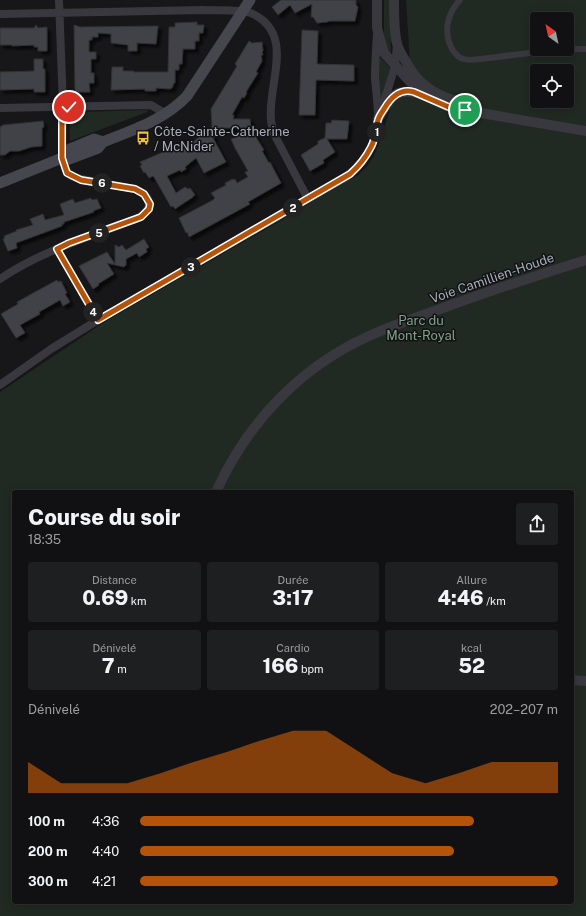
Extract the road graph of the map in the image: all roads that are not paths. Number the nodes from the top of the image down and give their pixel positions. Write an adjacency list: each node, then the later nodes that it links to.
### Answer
1 (58, 0): 7 (street)
2 (250, 0): 6 (main road)
3 (377, 0): 9 (street)
4 (394, 0): 10 (street)
5 (460, 0): 13 (street)
6 (241, 12): 7 (street); 18 (main road); 24 (street)
7 (58, 13): 8 (street); 16 (street)
8 (0, 14)
9 (377, 28): 14 (street); 19 (street)
10 (397, 43): 14 (street); 20 (street)
11 (574, 49): 12 (street)
12 (586, 49)
13 (530, 53)
14 (395, 66): 15 (street); 19 (street)
15 (421, 94): 19 (street); 21 (street)
16 (62, 107): 17 (street); 18 (street); 22 (street)
17 (0, 108)
18 (166, 114): 22 (main road)
19 (378, 119): 24 (street)
20 (586, 127)
21 (586, 131)
22 (62, 158): 23 (main road); 25 (street)
23 (0, 183)
24 (308, 198): 29 (street)
25 (57, 249): 28 (street); 29 (street)
26 (586, 260): 31 (street, Voie Camillien-Houde)
27 (586, 264): 32 (street, Voie Camillien-Houde)
28 (0, 279)
29 (98, 320): 30 (street)
30 (0, 385)
31 (217, 490)
32 (221, 490)
33 (574, 680): 34 (street)
34 (586, 680)
35 (574, 684): 36 (street)
36 (586, 684)

